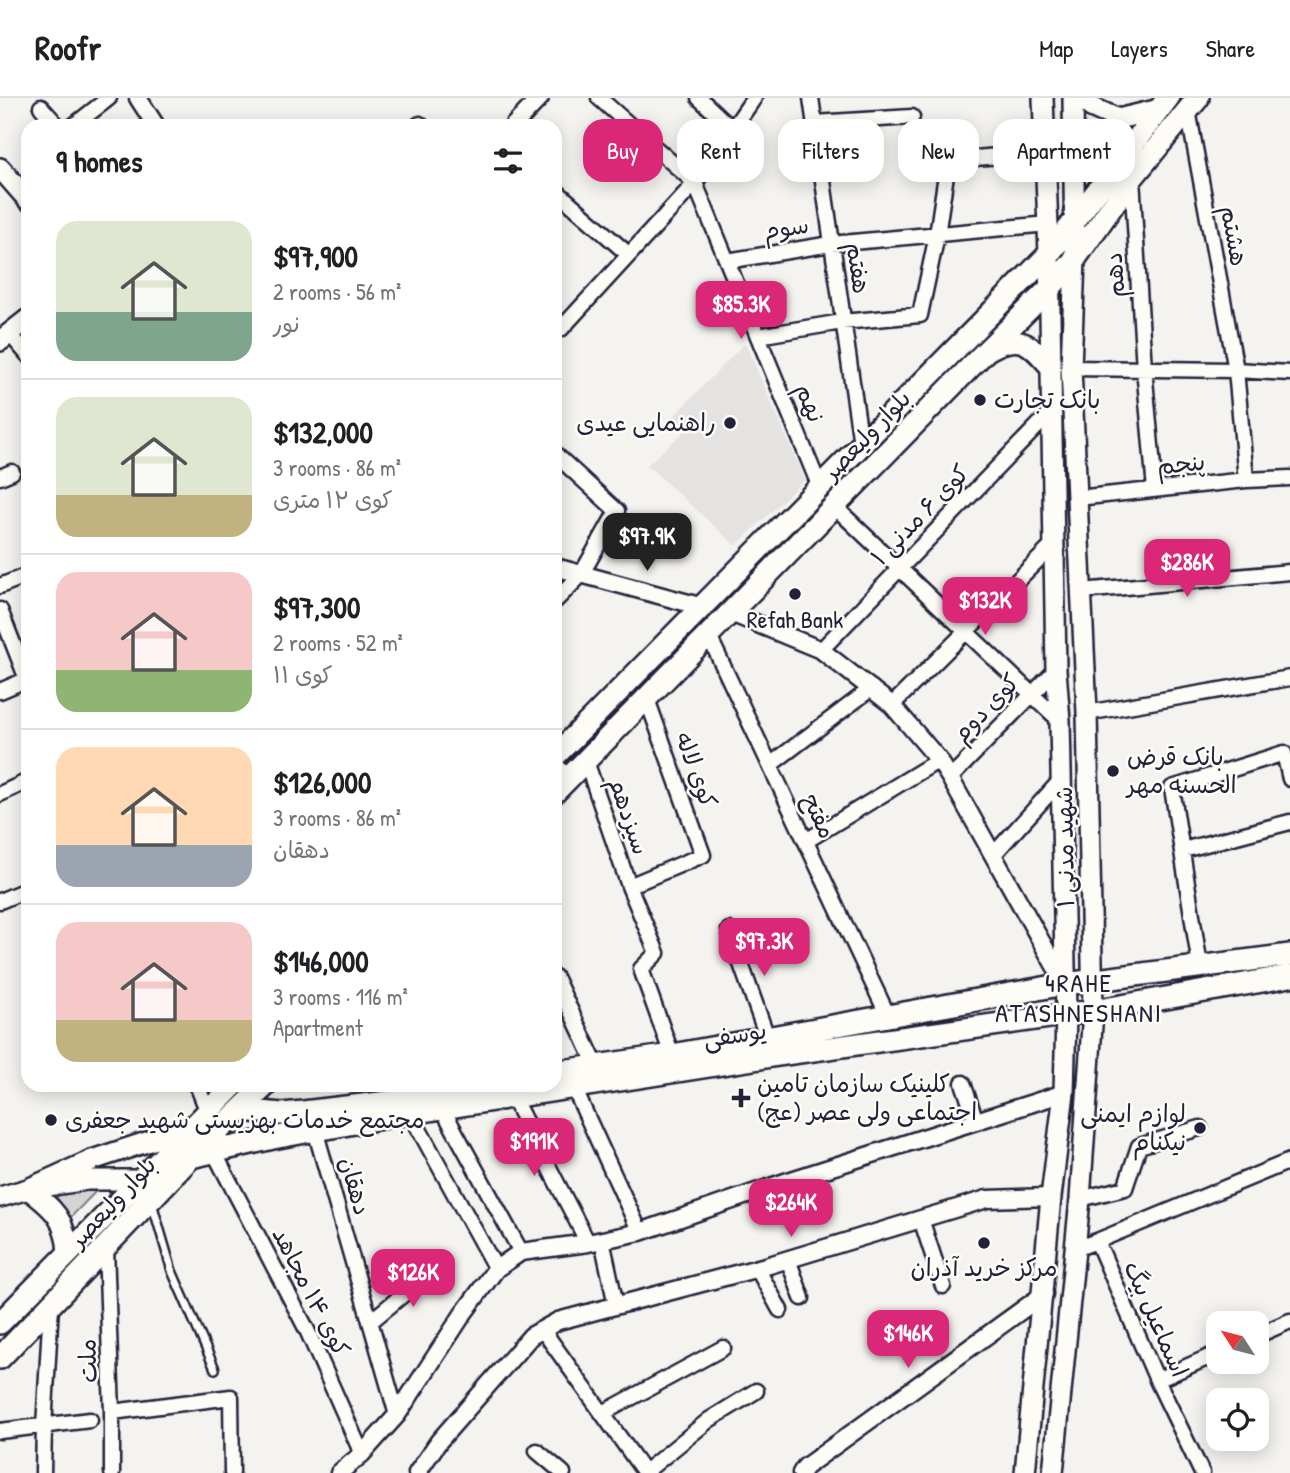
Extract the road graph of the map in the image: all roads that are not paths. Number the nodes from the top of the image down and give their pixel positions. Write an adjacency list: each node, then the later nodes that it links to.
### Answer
1 (109, 98): 16 (street)
2 (138, 98): 17 (street)
3 (599, 98): 31 (street)
4 (699, 98): 19 (street)
5 (754, 98): 20 (street)
6 (811, 98): 21 (street, هفتم)
7 (1043, 98): 23 (main road, شهید مدنی ۱)
8 (1073, 98): 34 (main road, شهید مدنی ۱)
9 (1084, 98): 11 (main road)
10 (533, 100): 18 (street)
11 (1164, 104): 34 (main road, بلوار ولیعصر)
12 (1193, 104): 24 (main road, بلوار ولیعصر); 52 (street, هشتم)
13 (41, 107): 15 (street)
14 (912, 117): 22 (street)
15 (52, 119)
16 (83, 119)
17 (152, 119)
18 (518, 119)
19 (721, 119)
20 (739, 119)
21 (814, 119)
22 (879, 119)
23 (1044, 119)
24 (1135, 174)
25 (4, 179): 32 (main road)
26 (822, 182): 37 (street, هفتم)
27 (945, 182): 36 (street)
28 (1046, 182): 35 (main road, شهید مدنی ۱)
29 (1129, 182): 40 (main road, بلوار ولیعصر)
30 (1132, 182): 51 (street, دهم)
31 (695, 183): 39 (street); 41 (street, نهم)
32 (21, 194)
33 (562, 196): 39 (street)
34 (1075, 219): 38 (main road, بلوار ولیعصر); 40 (main road, شهید مدنی ۱)
35 (1048, 224): 36 (street, سوم); 38 (main road, شهید مدنی ۱)
36 (937, 235): 37 (street, سوم); 44 (street)
37 (831, 244): 41 (street, سوم); 44 (street, هفتم)
38 (1049, 254): 42 (main road, شهید مدنی ۱); 55 (main road, بلوار ولیعصر)
39 (629, 255): 43 (street)
40 (1075, 258): 42 (main road, بلوار ولیعصر); 50 (main road, شهید مدنی ۱)
41 (727, 261): 46 (street, نهم)
42 (1049, 289): 49 (main road, بلوار ولیعصر); 50 (main road, شهید مدنی ۱)
43 (562, 322)
44 (842, 322): 46 (street); 55 (street, هفتم)
45 (21, 324): 47 (main road)
46 (758, 336): 59 (street, نهم)
47 (5, 337): 48 (street)
48 (21, 350)
49 (985, 352): 50 (main road); 62 (main road, بلوار ولیعصر)
50 (1061, 368): 51 (street); 54 (main road, شهید مدنی ۱); 61 (main road, شهید مدنی ۱)
51 (1144, 368): 52 (street); 60 (street, دهم)
52 (1236, 370): 53 (street); 58 (street, هشتم)
53 (1290, 373)
54 (1052, 411): 63 (main road, شهید مدنی ۱); 64 (street, کوی ۶ مدنی ۱)
55 (861, 444): 59 (main road, بلوار ولیعصر)
56 (562, 460): 67 (street)
57 (1290, 478): 58 (street, پنجم)
58 (1246, 480): 60 (street, پنجم)
59 (819, 485): 72 (main road, بلوار ولیعصر)
60 (1155, 490): 61 (street, پنجم)
61 (1077, 498): 70 (main road, شهید مدنی ۱)
62 (835, 507): 64 (street); 74 (main road, بلوار ولیعصر)
63 (1054, 544): 75 (street); 79 (main road, شهید مدنی ۱)
64 (900, 568): 75 (street); 77 (street, کوی ۶ مدنی ۱)
65 (562, 569): 67 (street)
66 (1290, 572): 70 (street)
67 (582, 575): 71 (street); 72 (street)
68 (21, 578): 69 (street)
69 (0, 586)
70 (1082, 591): 80 (main road, شهید مدنی ۱)
71 (562, 594)
72 (703, 607): 74 (main road); 90 (main road, بلوار ولیعصر)
73 (0, 610): 78 (street)
74 (731, 613): 76 (main road, بلوار ولیعصر); 77 (street)
75 (966, 631): 85 (street); 87 (street)
76 (709, 636): 86 (main road, بلوار ولیعصر); 93 (street, مفتح)
77 (821, 650): 83 (street)
78 (21, 663)
79 (1056, 670): 80 (main road); 85 (street, کوی دوم); 89 (main road, شهید مدنی ۱)
80 (1084, 671): 88 (main road, شهید مدنی ۱)
81 (1290, 678): 88 (street)
82 (21, 684): 84 (street)
83 (872, 688): 87 (street); 93 (street)
84 (0, 691)
85 (1032, 694): 89 (street); 95 (street, کوی دوم)
86 (647, 699): 92 (main road, بلوار ولیعصر); 104 (street, کوی لاله)
87 (892, 705): 91 (street)
88 (1087, 713): 112 (main road, شهید مدنی ۱)
89 (1060, 720): 97 (main road, شهید مدنی ۱)
90 (562, 749)
91 (939, 760): 95 (street); 101 (street)
92 (586, 761): 94 (main road, بلوار ولیعصر); 104 (street, سیزدهم)
93 (770, 765): 101 (street, مفتح)
94 (562, 778)
95 (950, 778): 103 (street)
96 (1290, 779): 102 (street)
97 (1061, 780): 103 (street); 114 (main road, شهید مدنی ۱)
98 (21, 785): 99 (street)
99 (0, 794)
100 (1290, 822): 102 (street)
101 (806, 841): 118 (street, مفتح)
102 (1183, 850): 110 (street)
103 (994, 854): 114 (street)
104 (629, 886): 120 (street, سیزدهم)
105 (21, 892): 106 (street)
106 (0, 901)
107 (729, 930): 119 (street)
108 (1290, 955): 109 (main road, یوسفی)
109 (1247, 960): 110 (main road, یوسفی); 113 (main road)
110 (1200, 966): 112 (main road, یوسفی)
111 (1290, 976): 113 (main road, یوسفی)
112 (1091, 981): 114 (main road, یوسفی); 116 (main road, شهید مدنی ۱)
113 (1250, 982): 116 (main road, یوسفی)
114 (1065, 984): 117 (main road, شهید مدنی ۱); 118 (main road, یوسفی)
115 (562, 992): 121 (street)
116 (1093, 1011): 117 (main road, یوسفی); 152 (main road, شهید مدنی ۱)
117 (1066, 1014): 119 (main road, یوسفی); 132 (main road, شهید مدنی ۱)
118 (888, 1016): 119 (main road, یوسفی)
119 (769, 1046): 120 (main road, یوسفی); 124 (main road, یوسفی)
120 (672, 1055): 121 (main road, یوسفی)
121 (596, 1065): 122 (main road, یوسفی)
122 (562, 1071)
123 (963, 1083): 138 (street)
124 (573, 1086): 125 (main road, یوسفی); 154 (street)
125 (562, 1088)
126 (200, 1092): 136 (street)
127 (227, 1092): 136 (main road, بلوار ولیعصر)
128 (230, 1092): 137 (main road)
129 (259, 1092): 137 (main road, بلوار ولیعصر)
130 (445, 1092): 134 (main road, یوسفی)
131 (536, 1092): 133 (main road, یوسفی)
132 (1064, 1093): 138 (street); 150 (main road, شهید مدنی ۱)
133 (512, 1096): 135 (main road, یوسفی); 156 (street)
134 (404, 1099): 135 (main road, یوسفی); 137 (main road, یوسفی); 141 (main road, یوسفی); 165 (street)
135 (442, 1108): 160 (street)
136 (208, 1110): 139 (main road, بلوار ولیعصر)
137 (240, 1110): 142 (main road); 144 (main road, بلوار ولیعصر)
138 (976, 1121): 154 (street)
139 (189, 1128): 145 (main road); 147 (main road, بلوار ولیعصر)
140 (1200, 1128): 152 (street)
141 (315, 1130): 142 (main road, یوسفی); 173 (street, دهقان)
142 (273, 1138): 143 (main road, یوسفی)
143 (214, 1152): 144 (main road, یوسفی); 190 (street, کوی ۱۴ مجاهد)
144 (191, 1157): 151 (main road, بلوار ولیعصر)
145 (92, 1160): 147 (main road); 148 (main road)
146 (1290, 1161): 155 (street)
147 (138, 1180): 148 (main road); 151 (main road); 161 (main road, بلوار ولیعصر)
148 (29, 1189): 149 (main road); 161 (main road)
149 (0, 1197)
150 (1051, 1197): 152 (main road); 153 (street); 157 (main road, شهید مدنی ۱)
151 (151, 1199): 158 (main road, بلوار ولیعصر); 180 (lane)
152 (1080, 1199): 159 (main road, شهید مدنی ۱)
153 (921, 1219): 162 (street); 166 (street)
154 (640, 1232): 156 (street)
155 (1097, 1241): 159 (street, اسماعیل بیگ); 181 (street, اسماعیل بیگ)
156 (595, 1242): 160 (street); 169 (street)
157 (1047, 1247): 159 (main road); 167 (main road, شهید مدنی ۱)
158 (106, 1248): 170 (main road, بلوار ولیعصر); 183 (street, ملت)
159 (1075, 1249): 200 (main road, شهید مدنی ۱)
160 (521, 1252): 165 (street)
161 (68, 1253): 174 (main road, بلوار ولیعصر)
162 (788, 1259): 163 (street); 168 (street)
163 (757, 1268): 169 (street); 171 (street)
164 (433, 1269): 173 (street)
165 (496, 1269): 185 (street)
166 (943, 1286)
167 (1044, 1294): 198 (street); 199 (main road, شهید مدنی ۱)
168 (802, 1298)
169 (616, 1305): 175 (street)
170 (51, 1306): 178 (main road, بلوار ولیعصر); 187 (street)
171 (780, 1310)
172 (1290, 1321): 176 (street)
173 (370, 1322): 185 (street, دهقان)
174 (0, 1323)
175 (542, 1329): 184 (street); 195 (street)
176 (1269, 1330)
177 (723, 1348): 184 (street)
178 (0, 1358)
179 (1206, 1358): 181 (street)
180 (215, 1369)
181 (1157, 1380): 201 (street, اسماعیل بیگ)
182 (756, 1391): 197 (street)
183 (112, 1412): 192 (street, ملت); 193 (street)
184 (603, 1413): 197 (street)
185 (397, 1415): 190 (street)
186 (90, 1420): 187 (street)
187 (44, 1427): 188 (street); 191 (street)
188 (0, 1431)
189 (537, 1451): 196 (street)
190 (362, 1454): 194 (street)
191 (43, 1473)
192 (112, 1473)
193 (232, 1473)
194 (339, 1473)
195 (417, 1473)
196 (563, 1473)
197 (645, 1473)
198 (801, 1473)
199 (1025, 1473)
200 (1053, 1473)
201 (1202, 1473)

